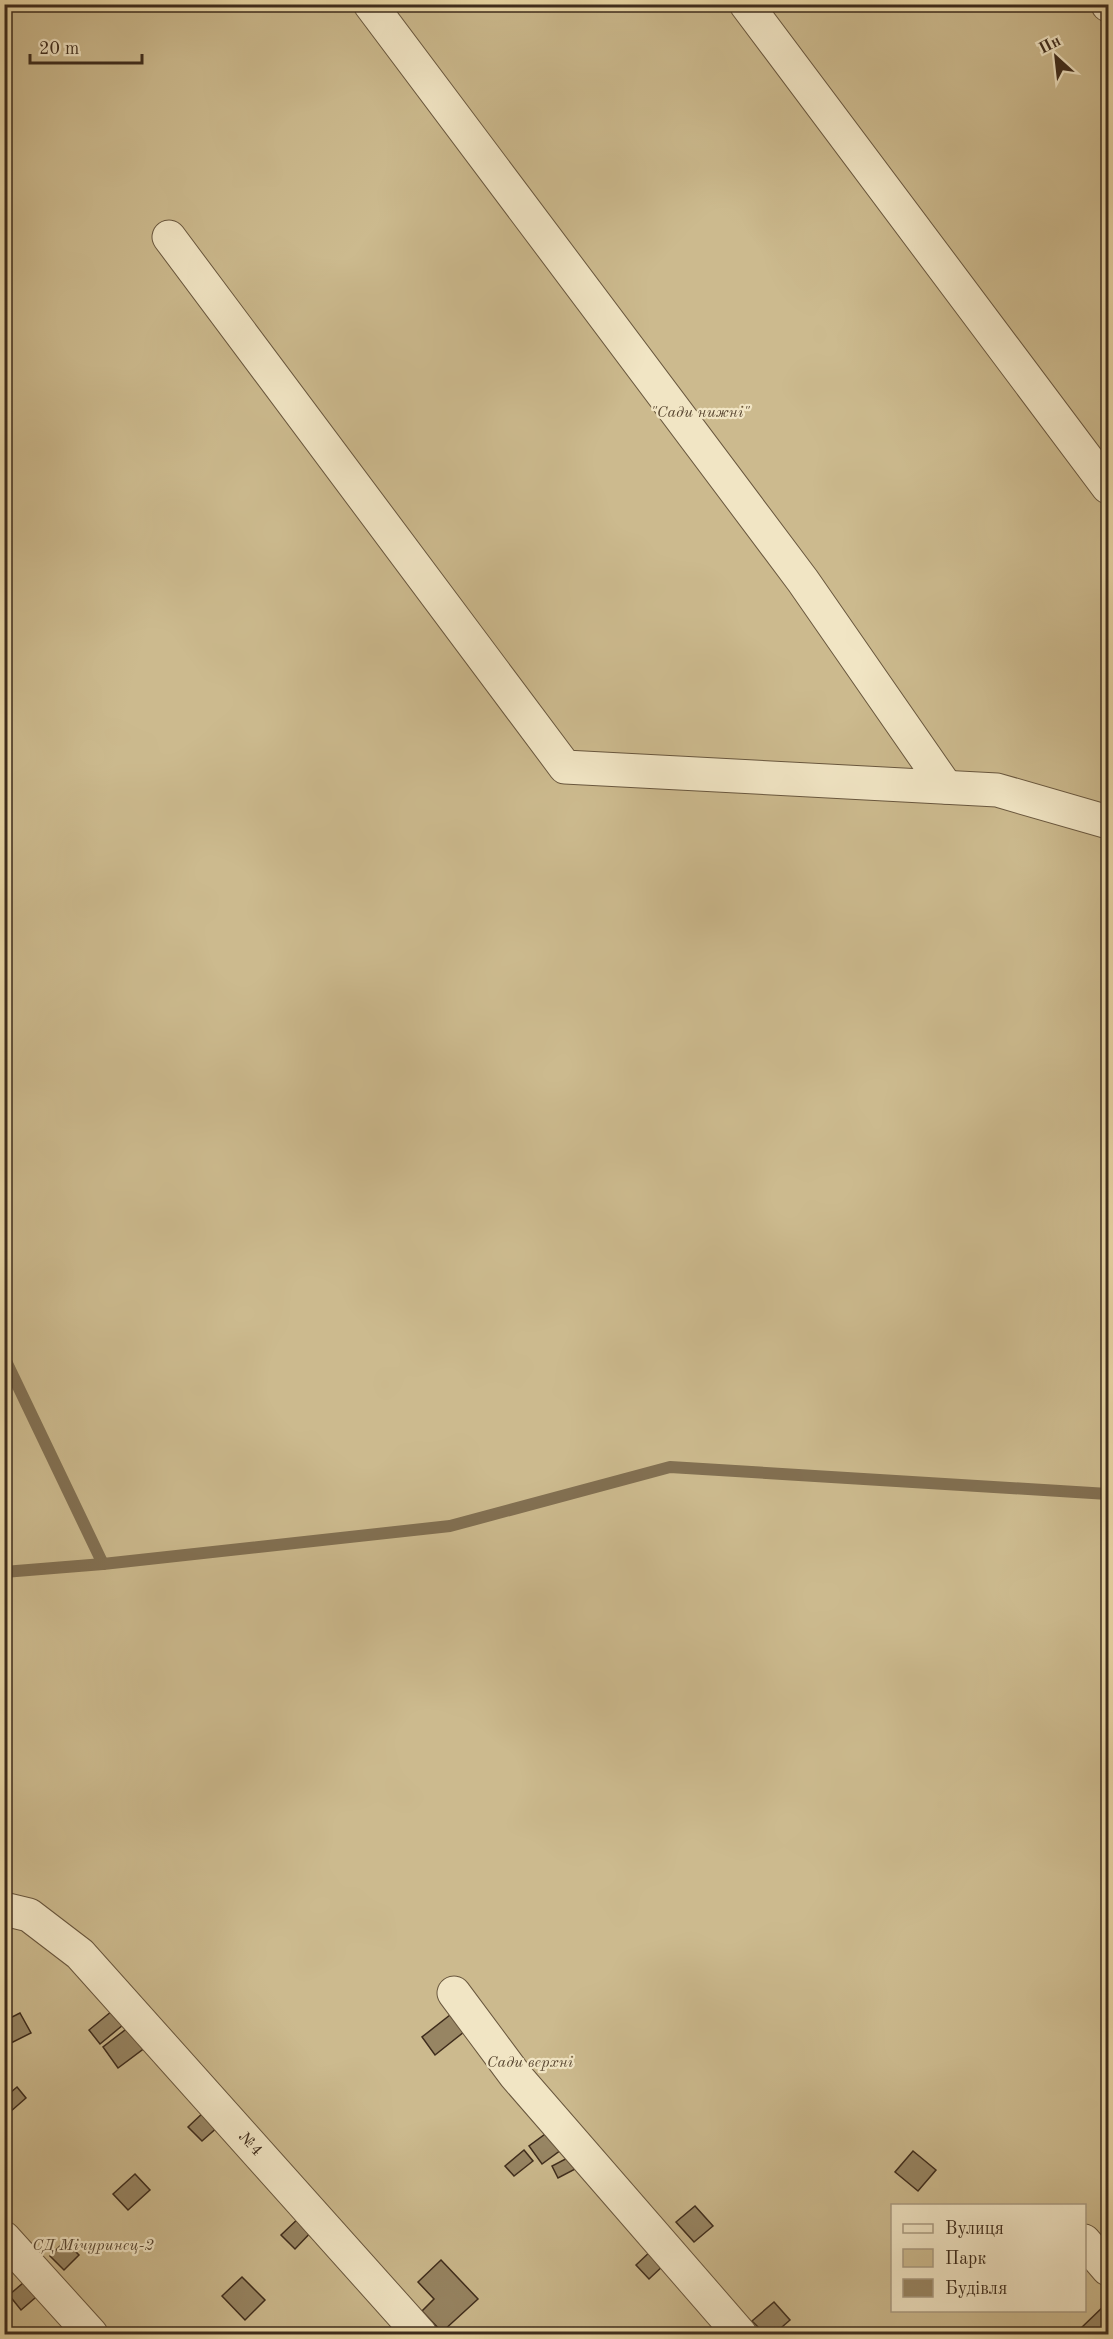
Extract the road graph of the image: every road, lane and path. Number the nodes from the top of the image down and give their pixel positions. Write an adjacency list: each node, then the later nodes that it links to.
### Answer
1 (370, 4): 5 (lane)
2 (746, 4): 4 (lane)
3 (170, 237): 5 (lane)
4 (1108, 487)
5 (946, 787): 6 (lane)
6 (1108, 822)
7 (4, 1909): 13 (lane, №4)
8 (454, 1993): 14 (lane)
9 (4, 2238): 12 (lane)
10 (1086, 2243): 11 (lane)
11 (1108, 2269)
12 (91, 2334)
13 (420, 2334)
14 (740, 2334)

